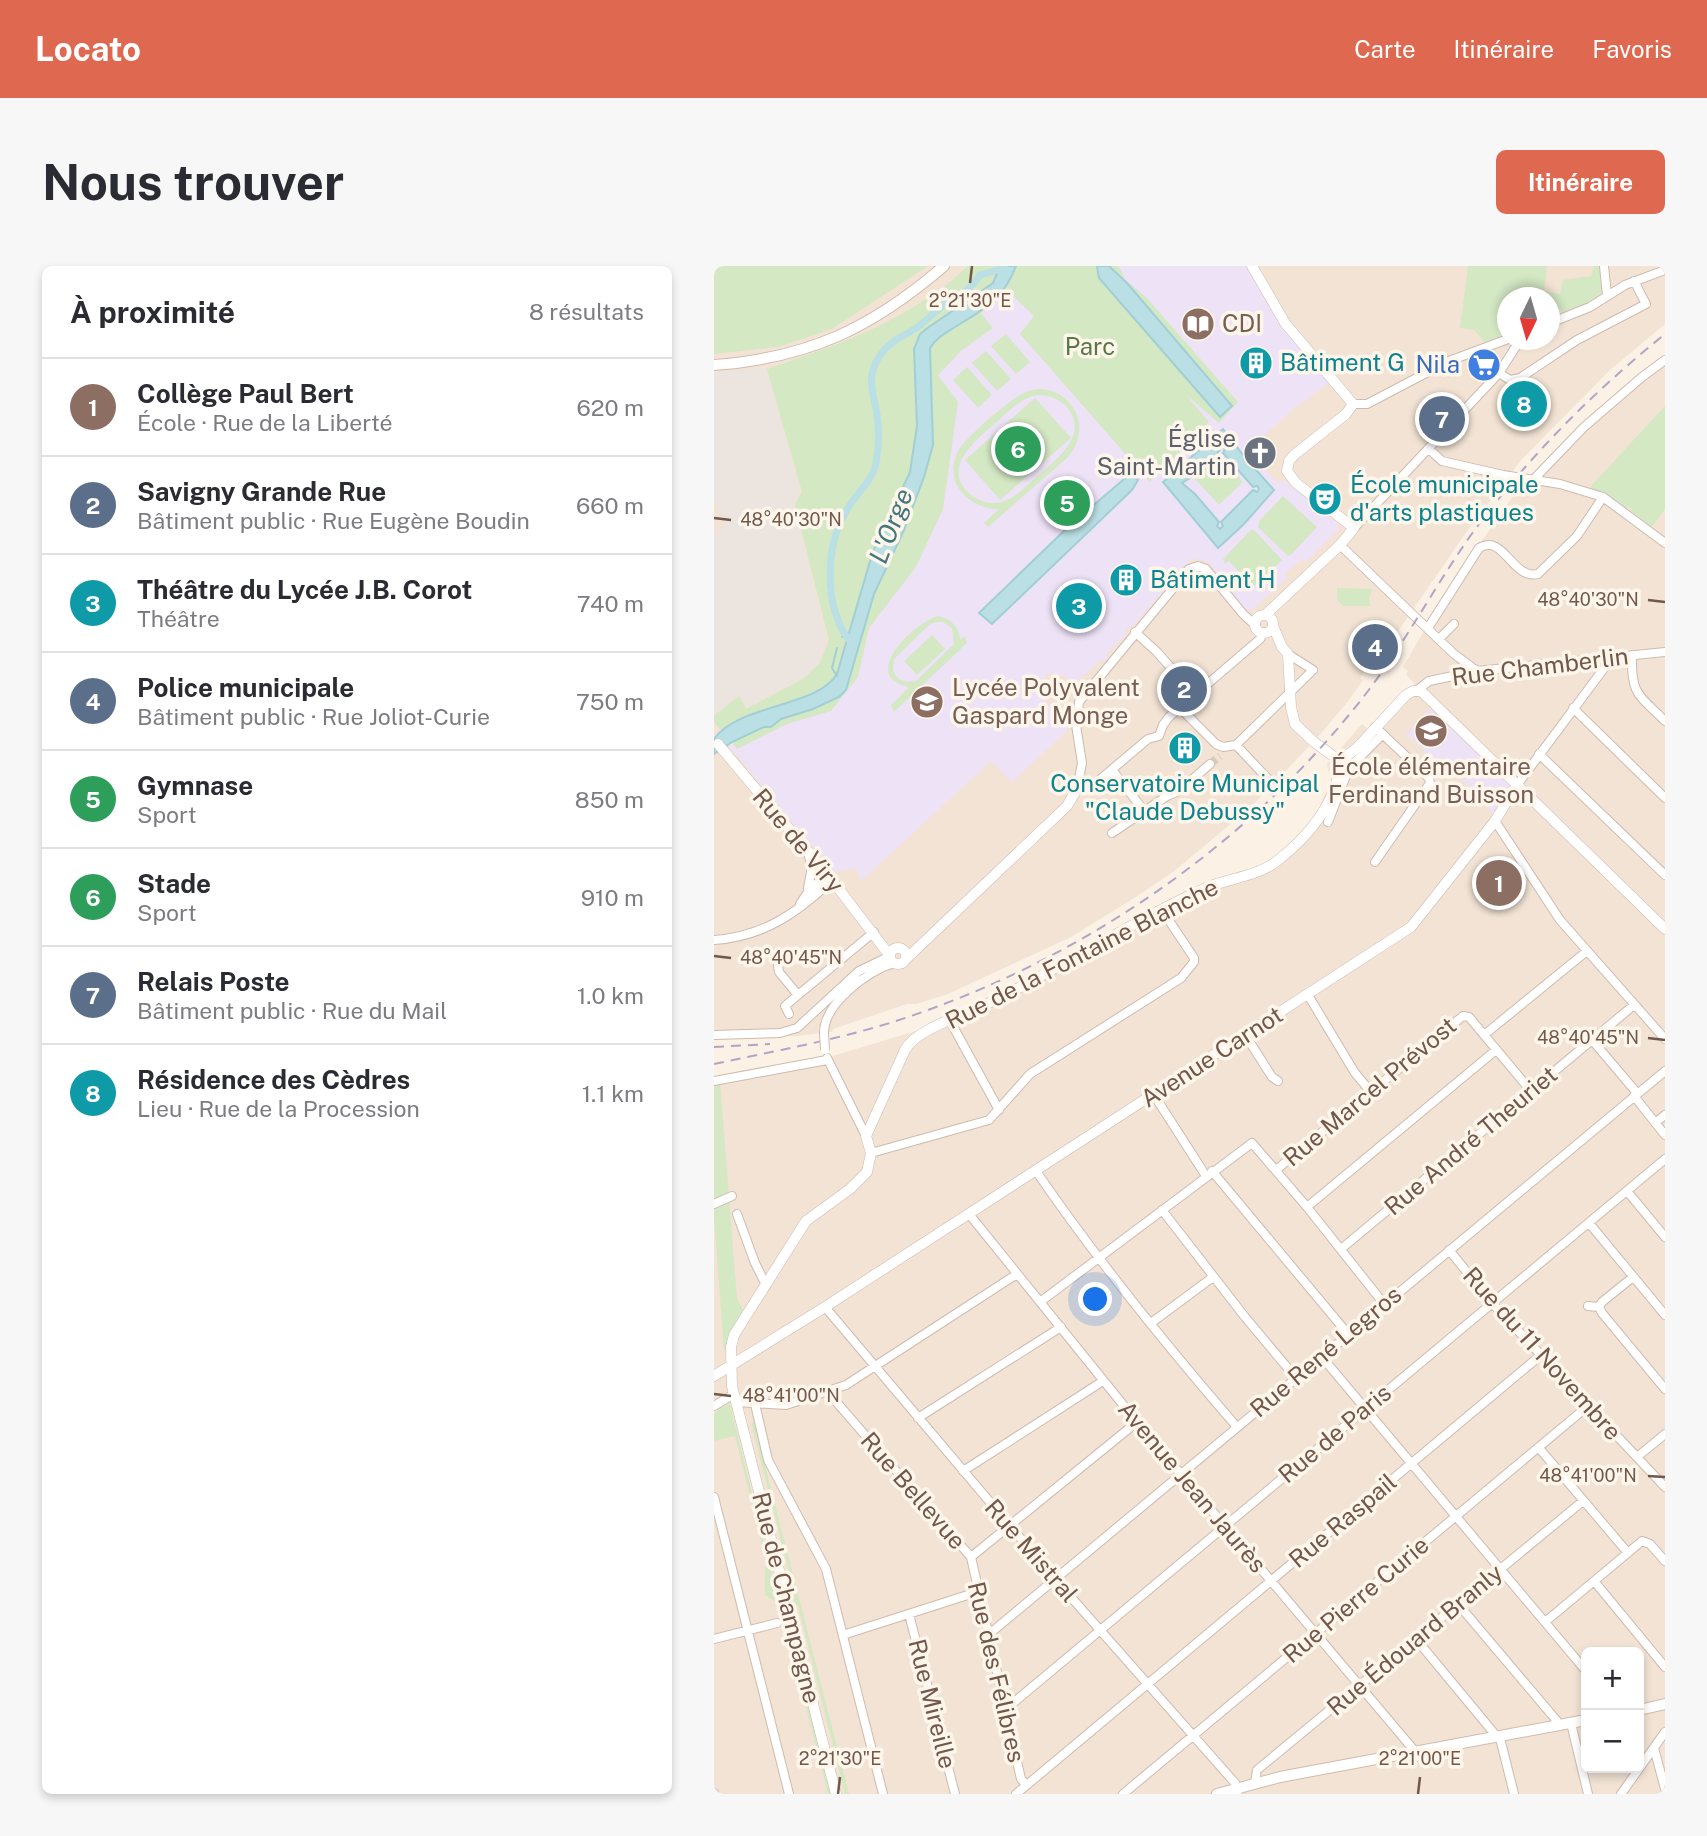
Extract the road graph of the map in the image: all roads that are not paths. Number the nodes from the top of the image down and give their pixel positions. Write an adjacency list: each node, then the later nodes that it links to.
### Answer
1 (944, 266): 11 (main road)
2 (1252, 266): 13 (street)
3 (1604, 266): 6 (street)
4 (1662, 269): 5 (street)
5 (1634, 281): 6 (street); 12 (street)
6 (1608, 295): 7 (street)
7 (1560, 319)
8 (1497, 343): 13 (street)
9 (1514, 350): 12 (street)
10 (1665, 360): 15 (street)
11 (714, 365)
12 (1499, 373): 14 (street)
13 (1353, 404): 17 (street)
14 (1429, 449): 15 (street); 17 (street)
15 (1533, 480): 16 (street)
16 (1603, 497): 18 (street); 21 (street)
17 (1354, 528): 19 (street)
18 (1665, 543)
19 (1340, 545): 21 (street); 22 (street)
20 (1454, 624): 24 (street)
21 (1428, 628): 24 (street)
22 (1264, 629): 23 (street); 25 (street); 31 (street)
23 (1135, 632): 31 (street); 45 (street)
24 (1439, 639): 29 (street)
25 (1285, 651): 30 (street); 30 (street)
26 (1665, 652): 27 (street, Rue Chamberlin)
27 (1632, 655): 28 (street, Rue Chamberlin); 35 (street)
28 (1608, 657): 29 (street, Rue Chamberlin); 33 (street, Avenue Carnot)
29 (1477, 671): 32 (street, Rue Chamberlin)
30 (1290, 692): 38 (street); 40 (street)
31 (1194, 694): 42 (street)
32 (1414, 698): 36 (street); 44 (street)
33 (1573, 708): 39 (street, Avenue Carnot); 46 (street)
34 (1181, 709): 38 (street)
35 (1665, 721)
36 (1379, 730): 40 (street); 49 (street); 52 (street)
37 (718, 744): 51 (street, Rue de Viry)
38 (1236, 745): 43 (street)
39 (1539, 754): 44 (street, Avenue Carnot); 53 (street)
40 (1340, 761): 56 (street, Rue de la Fontaine Blanche)
41 (1210, 764): 47 (street)
42 (1113, 771): 45 (street); 47 (street)
43 (1269, 780)
44 (1517, 785): 48 (street, Avenue Carnot); 58 (street)
45 (1077, 789): 62 (street)
46 (1665, 798)
47 (1145, 812): 50 (street)
48 (1495, 821): 61 (street); 65 (street, Avenue Carnot)
49 (1328, 822)
50 (1112, 833)
51 (807, 850): 54 (street, Rue de Viry); 55 (street)
52 (1375, 862)
53 (1665, 875)
54 (832, 880): 55 (street); 57 (street); 59 (street, Rue de Viry)
55 (808, 891): 57 (street)
56 (1162, 910): 68 (street, Rue de la Fontaine Blanche); 83 (street)
57 (792, 915): 60 (street)
58 (1665, 929)
59 (874, 932): 62 (street, Rue de Viry); 64 (street)
60 (714, 940)
61 (1587, 951): 66 (street); 70 (street)
62 (898, 955): 69 (street); 75 (street, bridge)
63 (778, 966): 64 (street)
64 (798, 995): 67 (street)
65 (1308, 996): 71 (street, Avenue Carnot); 80 (street)
66 (1634, 1005): 72 (street); 73 (street, Rue André Theuriet)
67 (789, 1014)
68 (950, 1021): 83 (street); 87 (street, Rue de la Fontaine Blanche)
69 (714, 1035)
70 (1484, 1035): 74 (street); 80 (street, Rue Marcel Prévost)
71 (1246, 1036): 78 (street); 82 (street, Avenue Carnot)
72 (1665, 1039)
73 (1592, 1040): 79 (street, Rue André Theuriet); 81 (street)
74 (1496, 1050): 79 (street); 96 (street)
75 (827, 1060): 77 (street); 87 (street)
76 (1665, 1070): 81 (street, Rue René Legros)
77 (714, 1081)
78 (1278, 1081)
79 (1531, 1091): 102 (street, Rue André Theuriet)
80 (1371, 1092): 90 (street, Rue Marcel Prévost)
81 (1636, 1094): 85 (street); 103 (street, Rue René Legros)
82 (1154, 1095): 91 (street, Avenue Carnot); 92 (street)
83 (999, 1110): 88 (street)
84 (1665, 1115): 85 (street)
85 (1655, 1123): 86 (street)
86 (1665, 1135)
87 (866, 1136): 88 (street)
88 (871, 1153): 108 (street, Rue de Champagne)
89 (1665, 1159): 93 (street, Rue de Paris)
90 (1276, 1170): 92 (street); 96 (street)
91 (1035, 1171): 99 (street, Avenue Carnot); 104 (street)
92 (1209, 1174): 97 (street); 118 (street)
93 (1627, 1191): 100 (street, Rue de Paris); 101 (street)
94 (732, 1196): 95 (street)
95 (714, 1204)
96 (1307, 1207): 102 (street)
97 (1162, 1210): 104 (street); 106 (street)
98 (737, 1214): 108 (street)
99 (969, 1214): 105 (street, Avenue Jean Jaurès); 113 (street, Avenue Carnot)
100 (1589, 1223): 107 (street); 110 (street, Rue de Paris)
101 (1665, 1237)
102 (1341, 1249): 111 (street)
103 (1449, 1251): 110 (street, Rue du 11 Novembre); 111 (street, Rue René Legros)
104 (1099, 1257): 109 (street); 116 (street)
105 (1017, 1274): 109 (street, Avenue Jean Jaurès); 121 (street)
106 (1213, 1277): 116 (street); 124 (street)
107 (1633, 1277): 114 (street); 115 (street)
108 (766, 1285): 122 (street, Rue de Champagne)
109 (1040, 1302): 117 (street, Avenue Jean Jaurès)
110 (1492, 1303): 119 (street, Rue du 11 Novembre); 132 (street, Rue de Paris)
111 (1384, 1304): 118 (street, Rue René Legros)
112 (1588, 1306): 114 (street)
113 (825, 1307): 121 (street, Rue Mistral); 122 (street, Avenue Carnot)
114 (1599, 1307): 126 (street)
115 (1665, 1315)
116 (1151, 1323): 135 (street)
117 (1061, 1327): 125 (street, Avenue Jean Jaurès); 133 (street)
118 (1348, 1334): 120 (street, Rue René Legros)
119 (1541, 1355): 131 (street, Rue du 11 Novembre); 139 (street, Rue Raspail)
120 (1321, 1356): 124 (street, Rue René Legros); 132 (street)
121 (874, 1366): 127 (street); 133 (street, Rue Mistral)
122 (731, 1367): 123 (street, Avenue Carnot); 128 (street, Rue de Champagne)
123 (714, 1376)
124 (1296, 1378): 135 (street, Rue René Legros)
125 (1103, 1381): 134 (street, Avenue Jean Jaurès); 140 (street)
126 (1665, 1390)
127 (830, 1391): 129 (street); 149 (street, Rue Bellevue)
128 (736, 1398): 129 (street); 130 (street); 189 (street, Rue de Champagne)
129 (755, 1404): 164 (street)
130 (714, 1406)
131 (1588, 1406): 137 (street, Rue Pierre Curie); 138 (street, Rue du 11 Novembre)
132 (1365, 1409): 139 (street); 147 (street, Rue de Paris)
133 (918, 1418): 140 (street, Rue Mistral)
134 (1138, 1422): 141 (street, Avenue Jean Jaurès); 146 (street)
135 (1237, 1427): 141 (street, Rue René Legros)
136 (1665, 1434): 138 (street)
137 (1539, 1448): 144 (street); 145 (street, Rue Pierre Curie)
138 (1637, 1457): 142 (street, Rue du 11 Novembre)
139 (1412, 1463): 145 (street); 153 (street, Rue Raspail)
140 (963, 1471): 146 (street, Rue Mistral)
141 (1181, 1474): 147 (street, Avenue Jean Jaurès); 152 (street, Rue René Legros)
142 (1665, 1487)
143 (714, 1497): 161 (street)
144 (1583, 1500): 148 (street); 151 (street, Rue Édouard Branly)
145 (1457, 1517): 151 (street); 163 (street, Rue Pierre Curie)
146 (1009, 1525): 149 (street); 152 (street, Rue Mistral)
147 (1224, 1526): 153 (street, Avenue Jean Jaurès); 160 (street, Rue de Paris)
148 (1628, 1553): 150 (street); 154 (street)
149 (971, 1557): 155 (street, Rue des Félibres)
150 (1665, 1561)
151 (1500, 1569): 156 (street, Rue Édouard Branly); 158 (street)
152 (1055, 1579): 160 (street, Rue Mistral); 162 (street, Rue René Legros)
153 (1271, 1581): 163 (street, Avenue Jean Jaurès); 169 (street, Rue Raspail)
154 (1594, 1581): 158 (street); 168 (street)
155 (977, 1592): 157 (street); 162 (street, Rue des Félibres)
156 (1458, 1604): 166 (street, Rue Édouard Branly); 177 (street)
157 (909, 1614): 164 (street); 191 (street, Rue Mireille)
158 (1545, 1622): 167 (street)
159 (777, 1623): 161 (street)
160 (1100, 1630): 169 (street, Rue Mistral); 172 (street, Rue de Paris)
161 (748, 1631): 165 (street); 188 (street)
162 (987, 1633): 172 (street, Rue des Félibres)
163 (1316, 1633): 170 (street, Avenue Jean Jaurès); 180 (street, Rue Pierre Curie)
164 (843, 1635): 190 (street)
165 (714, 1639)
166 (1416, 1639): 170 (street, Rue Édouard Branly); 181 (street)
167 (1581, 1665)
168 (1665, 1667)
169 (1147, 1684): 180 (street, Rue Mistral); 184 (street, Rue Raspail)
170 (1360, 1686): 183 (street, Avenue Jean Jaurès); 185 (street, Rue Édouard Branly)
171 (1665, 1704): 173 (main road)
172 (1004, 1707): 184 (street, Rue des Félibres)
173 (1644, 1709)
174 (1665, 1712): 175 (main road)
175 (1644, 1715)
176 (1581, 1724): 178 (main road)
177 (1558, 1726): 178 (main road); 181 (main road)
178 (1572, 1726): 181 (main road); 197 (street)
179 (1665, 1732): 182 (street)
180 (1193, 1735): 187 (street, Rue Mistral); 193 (street, Rue Pierre Curie)
181 (1499, 1740): 183 (main road); 196 (street)
182 (1654, 1748): 186 (street); 198 (street)
183 (1416, 1755): 185 (main road)
184 (1026, 1785): 192 (street, Rue Raspail)
185 (1255, 1785): 187 (main road)
186 (1665, 1789)
187 (1237, 1791): 194 (main road); 195 (main road)
188 (789, 1794)
189 (836, 1794)
190 (883, 1794)
191 (955, 1794)
192 (1016, 1794)
193 (1123, 1794)
194 (1217, 1794)
195 (1225, 1794)
196 (1514, 1794)
197 (1588, 1794)
198 (1621, 1794)

